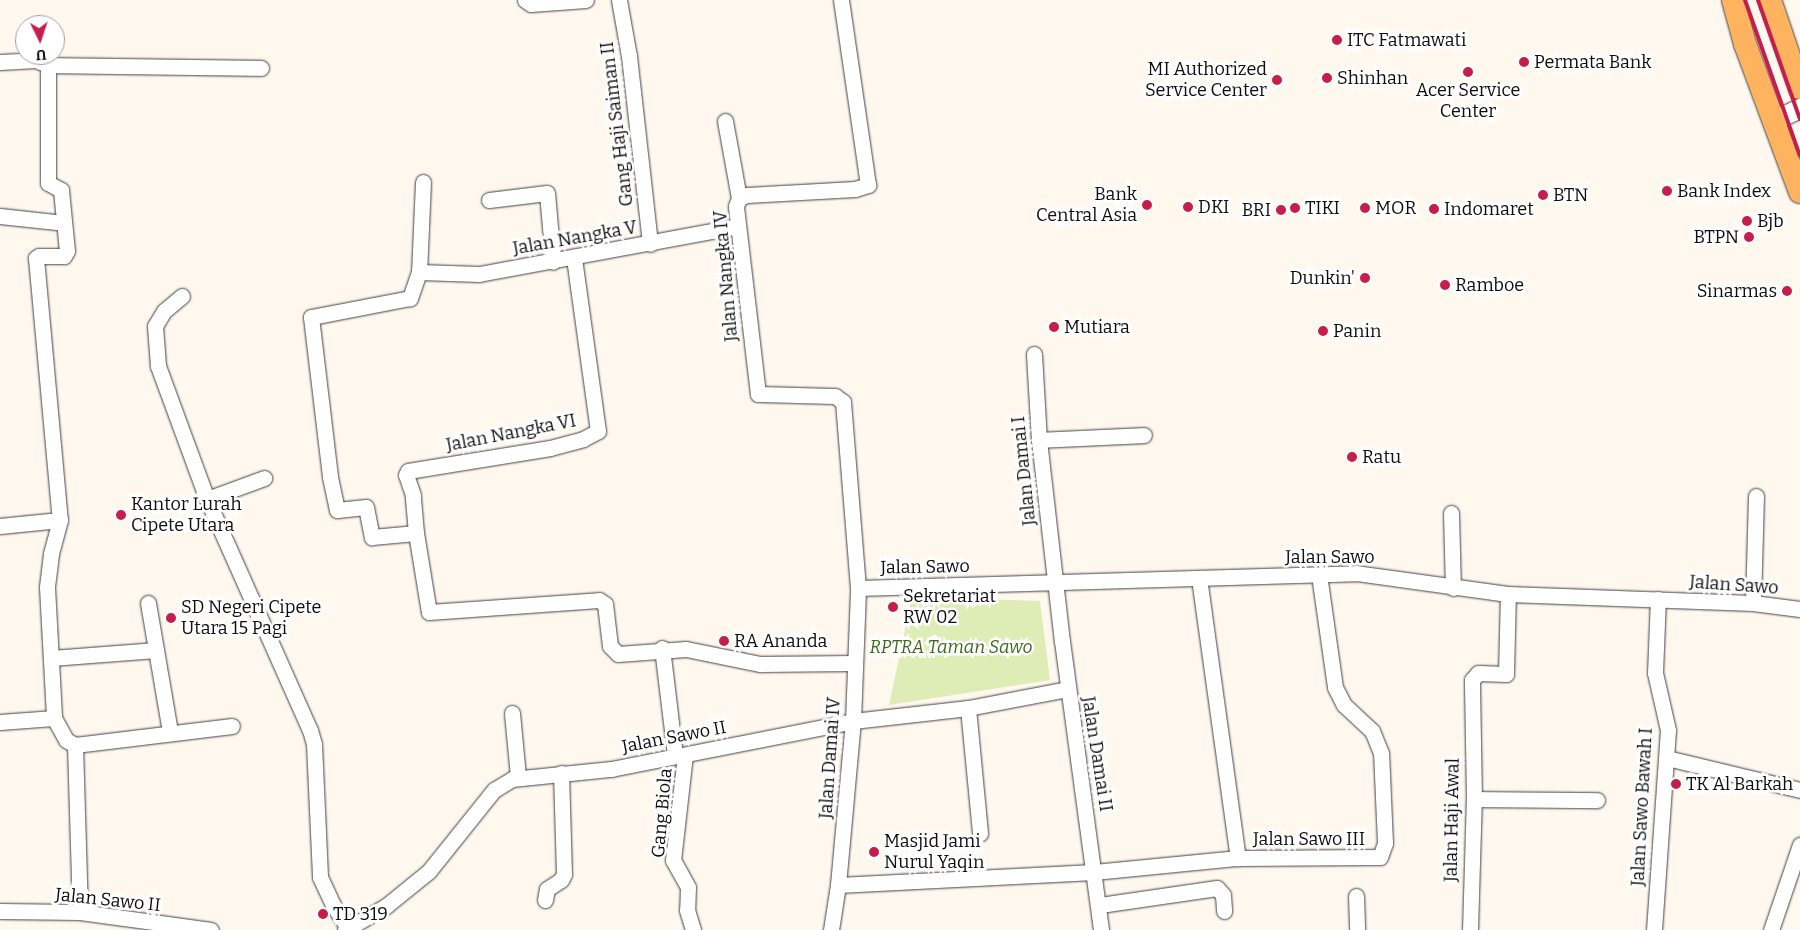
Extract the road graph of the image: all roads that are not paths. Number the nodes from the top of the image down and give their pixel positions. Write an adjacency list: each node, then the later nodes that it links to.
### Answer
1 (525, 0): 2 (street)
2 (586, 0)
3 (619, 0): 22 (street, Gang Haji Saiman II)
4 (841, 0): 17 (street, Jalan Nangka IV)
5 (1733, 0): 13 (main road)
6 (1770, 0): 11 (main road)
7 (15, 61): 8 (street)
8 (0, 62)
9 (48, 65): 10 (street); 20 (street)
10 (261, 68)
11 (1800, 88)
12 (1800, 108): 13 (street)
13 (1772, 120): 16 (main road)
14 (725, 121): 17 (street)
15 (423, 182): 25 (street)
16 (1800, 192)
17 (739, 198): 21 (street, Jalan Nangka IV)
18 (489, 200): 24 (street)
19 (0, 216): 20 (street)
20 (64, 223): 34 (street)
21 (737, 226): 22 (street, Jalan Nangka V); 40 (street, Jalan Nangka IV)
22 (650, 244): 23 (street, Jalan Nangka V)
23 (574, 257): 24 (street, Jalan Nangka V); 36 (street, Jalan Nangka VI)
24 (553, 262): 25 (street, Jalan Nangka V)
25 (420, 272): 36 (street)
26 (182, 296): 32 (street)
27 (1034, 354): 29 (street, Jalan Damai I)
28 (1144, 435): 29 (street)
29 (1039, 440): 39 (street, Jalan Damai I)
30 (264, 478): 32 (street)
31 (1756, 496): 45 (street)
32 (207, 499): 79 (street)
33 (1451, 513): 41 (street)
34 (60, 520): 35 (street); 49 (street)
35 (0, 526)
36 (416, 533): 47 (street)
37 (1319, 575): 38 (street, Jalan Sawo); 41 (street, Jalan Sawo); 69 (street, Jalan Sawo III)
38 (1199, 578): 39 (street, Jalan Sawo); 69 (street, Jalan Sawo III)
39 (1056, 583): 40 (street, Jalan Sawo); 51 (street, Jalan Damai II)
40 (858, 588): 50 (street, Jalan Damai IV)
41 (1453, 588): 42 (street, Jalan Sawo)
42 (1508, 594): 43 (street, Jalan Sawo); 65 (street, Jalan Haji Awal)
43 (1658, 599): 45 (street, Jalan Sawo); 61 (street, Jalan Sawo Bawah I)
44 (148, 603): 48 (street)
45 (1753, 603): 46 (street, Jalan Sawo)
46 (1800, 609)
47 (662, 648): 50 (street); 60 (street, Gang Biola)
48 (156, 650): 49 (street); 58 (street)
49 (52, 658): 54 (street)
50 (853, 663): 55 (street, Jalan Damai IV)
51 (1068, 689): 52 (street, Jalan Sawo II); 70 (street, Jalan Damai II)
52 (968, 708): 55 (street, Jalan Sawo II); 67 (street)
53 (512, 713): 63 (street)
54 (54, 718): 56 (street); 59 (street)
55 (853, 721): 60 (street, Jalan Sawo II); 71 (street, Jalan Damai IV)
56 (0, 722)
57 (232, 726): 58 (street)
58 (170, 732): 59 (street)
59 (75, 745): 77 (street)
60 (680, 755): 62 (street, Jalan Sawo II); 80 (street, Gang Biola)
61 (1667, 758): 64 (street); 85 (street, Jalan Sawo Bawah I)
62 (561, 773): 63 (street, Jalan Sawo II); 73 (street)
63 (518, 777): 79 (street, Jalan Sawo II)
64 (1800, 790)
65 (1474, 799): 66 (street); 84 (street, Jalan Haji Awal)
66 (1597, 800)
67 (980, 833)
68 (1800, 845): 86 (street)
69 (1238, 858): 70 (street, Jalan Sawo III)
70 (1094, 872): 71 (street, Jalan Sawo III); 74 (street, Jalan Damai II)
71 (838, 886): 81 (street, Jalan Damai IV)
72 (1356, 896): 83 (street)
73 (544, 900)
74 (1100, 905): 76 (street); 82 (street, Jalan Damai II)
75 (0, 910): 77 (street, Jalan Sawo II)
76 (1224, 911)
77 (89, 919): 78 (street, Jalan Sawo II)
78 (211, 930)
79 (347, 930)
80 (692, 930)
81 (830, 930)
82 (1101, 930)
83 (1357, 930)
84 (1470, 930)
85 (1654, 930)
86 (1771, 930)

